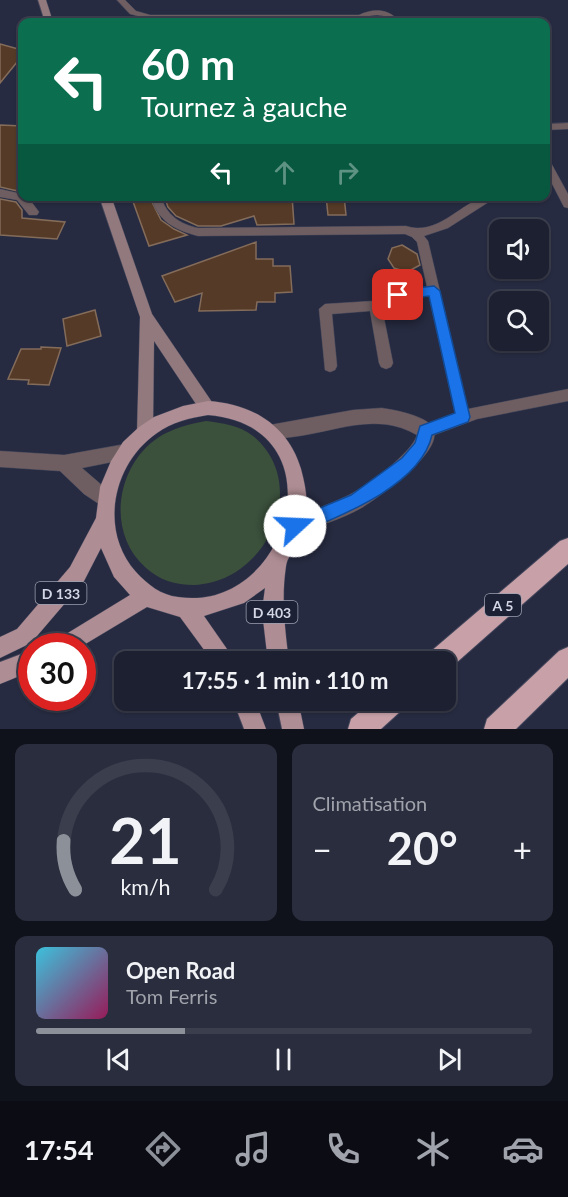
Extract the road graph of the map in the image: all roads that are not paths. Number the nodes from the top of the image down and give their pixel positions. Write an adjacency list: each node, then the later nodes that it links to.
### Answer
1 (42, 0): 3 (main road)
2 (121, 0): 4 (street)
3 (48, 18)
4 (220, 18)
5 (363, 18): 6 (street)
6 (392, 18)
7 (568, 126): 8 (lane)
8 (550, 127)
9 (550, 170): 16 (lane)
10 (0, 193): 11 (street)
11 (18, 196)
12 (24, 201): 17 (street)
13 (107, 201): 21 (main road)
14 (158, 201): 18 (lane)
15 (485, 201): 18 (lane)
16 (568, 204)
17 (33, 212)
18 (416, 234): 19 (lane)
19 (434, 291): 20 (lane); 26 (lane)
20 (375, 306): 22 (lane); 23 (lane)
21 (146, 316): 25 (main road); 29 (main road)
22 (386, 363)
23 (330, 366)
24 (568, 395): 26 (lane)
25 (208, 408): 27 (main road); 29 (main road)
26 (463, 417): 28 (lane)
27 (270, 431): 28 (street); 35 (main road)
28 (426, 431): 35 (street)
29 (145, 432): 30 (main road)
30 (126, 452): 32 (street); 33 (main road)
31 (0, 459): 32 (street)
32 (64, 463): 33 (street)
33 (105, 499): 34 (main road)
34 (104, 522): 38 (main road); 41 (main road, D 133)
35 (295, 526): 37 (main road)
36 (568, 549): 44 (highway, A 5)
37 (277, 562): 39 (main road); 43 (main road, D 403)
38 (147, 596): 39 (main road); 40 (main road)
39 (185, 608): 42 (main road)
40 (84, 633)
41 (0, 648)
42 (218, 651)
43 (277, 651)
44 (451, 651)
45 (568, 660): 52 (highway)
46 (18, 666): 47 (main road)
47 (0, 673)
48 (248, 711): 50 (main road)
49 (289, 711): 51 (main road)
50 (255, 729)
51 (293, 729)
52 (497, 729)

